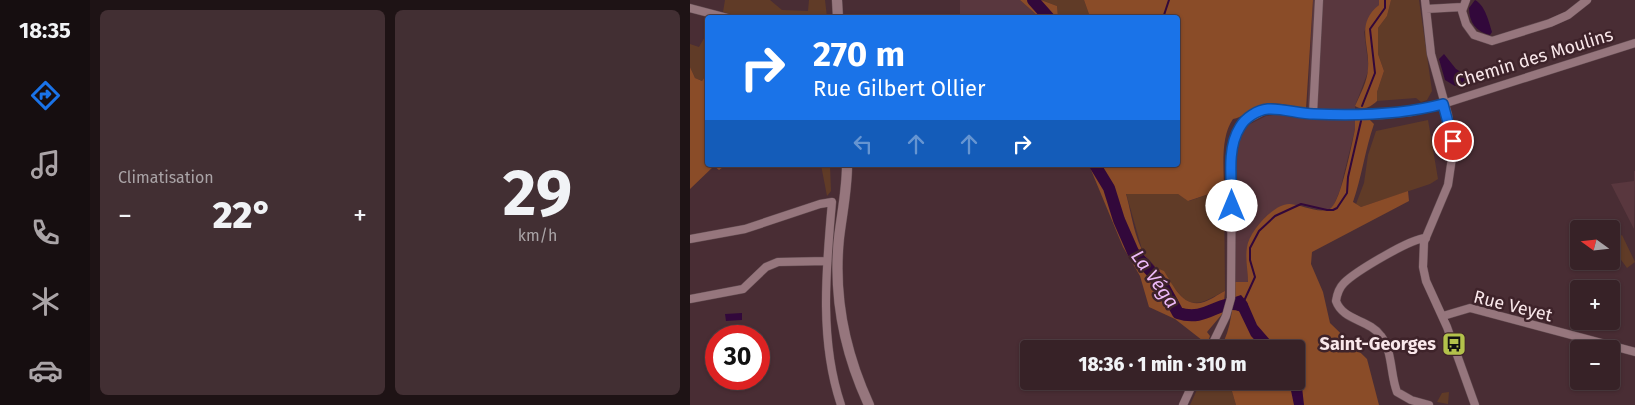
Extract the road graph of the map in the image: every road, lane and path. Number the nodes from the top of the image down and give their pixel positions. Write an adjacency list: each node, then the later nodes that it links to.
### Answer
1 (837, 0): 9 (main road)
2 (1319, 0): 12 (street)
3 (1426, 0): 7 (street)
4 (1587, 0): 5 (street)
5 (1464, 4): 7 (street)
6 (690, 8): 8 (street)
7 (1426, 9): 11 (street)
8 (717, 15)
9 (838, 15)
10 (1635, 43): 11 (street, Chemin des Moulins)
11 (1443, 104): 12 (street, Chemin des Moulins); 14 (street)
12 (1313, 114): 19 (street, Chemin des Moulins)
13 (847, 167): 23 (main road)
14 (1426, 238): 18 (street); 25 (street)
15 (690, 239): 16 (street)
16 (827, 261): 17 (street); 22 (street)
17 (690, 299)
18 (1443, 316): 20 (street, Rue Veyet); 26 (street)
19 (1214, 340)
20 (1635, 352)
21 (1190, 390): 24 (street)
22 (841, 405)
23 (869, 405)
24 (1183, 405)
25 (1429, 405)
26 (1475, 405)

